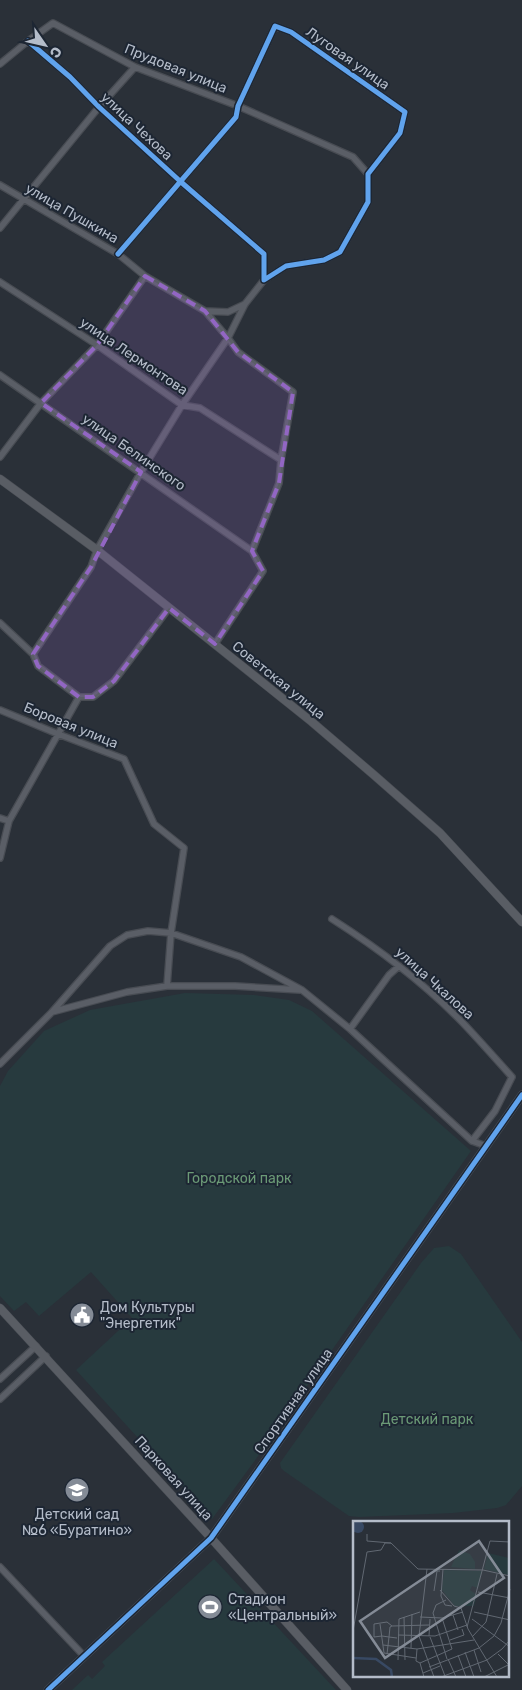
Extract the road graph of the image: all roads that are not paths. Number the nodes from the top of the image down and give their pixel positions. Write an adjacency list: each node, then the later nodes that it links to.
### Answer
1 (28, 41): 2 (street); 3 (street, Прудовая улица); 5 (street, улица Чехова)
2 (0, 64)
3 (135, 67): 4 (street, Прудовая улица); 5 (street)
4 (238, 106): 6 (street, Прудовая улица); 6 (street, Луговая улица); 7 (street)
5 (99, 107): 7 (street, улица Чехова); 9 (street)
6 (368, 174): 13 (street)
7 (181, 182): 11 (street); 13 (street, улица Чехова)
8 (0, 185): 9 (street, улица Пушкина)
9 (23, 200): 10 (street); 11 (street, улица Пушкина)
10 (0, 228)
11 (118, 254): 12 (street, улица Пушкина)
12 (145, 276): 16 (street, улица Пушкина); 18 (street)
13 (264, 280): 15 (street)
14 (0, 282): 18 (street, улица Лермонтова)
15 (245, 304): 16 (street); 17 (street)
16 (205, 311): 17 (street, улица Пушкина)
17 (228, 338): 21 (street); 23 (street, улица Пушкина)
18 (97, 345): 20 (street); 21 (street, улица Лермонтова)
19 (0, 375): 20 (street, улица Белинского)
20 (41, 403): 22 (street); 24 (street, улица Белинского)
21 (182, 405): 23 (street, улица Лермонтова); 24 (street)
22 (0, 457)
23 (281, 460): 27 (street)
24 (141, 472): 26 (street); 27 (street, улица Белинского)
25 (0, 479): 26 (street, Советская улица)
26 (97, 550): 28 (street, Советская улица); 31 (street)
27 (252, 551): 30 (street)
28 (169, 608): 30 (street, Советская улица); 32 (street)
29 (0, 623): 31 (street)
30 (215, 644): 39 (street, Советская улица)
31 (33, 654): 32 (street)
32 (79, 697): 34 (street)
33 (0, 710): 34 (street, Боровая улица)
34 (58, 734): 36 (street); 40 (street, Боровая улица)
35 (0, 818): 36 (street)
36 (9, 821): 37 (street)
37 (0, 858)
38 (332, 919): 41 (street, улица Чкалова)
39 (522, 922)
40 (171, 933): 42 (street, Боровая улица); 43 (street); 44 (street)
41 (400, 966): 45 (street); 48 (street, улица Чкалова)
42 (167, 986): 43 (street); 44 (street)
43 (302, 990): 45 (street)
44 (52, 1012): 46 (street)
45 (350, 1029): 48 (street)
46 (0, 1064)
47 (522, 1095): 49 (street, Спортивная улица)
48 (472, 1141): 49 (street)
49 (486, 1146): 55 (street, Спортивная улица)
50 (0, 1308): 51 (street, Парковая улица)
51 (36, 1346): 52 (street, Парковая улица); 53 (street)
52 (46, 1356): 54 (street); 55 (street, Парковая улица)
53 (0, 1379)
54 (0, 1399)
55 (211, 1538): 57 (street, Спортивная улица); 59 (street, Парковая улица)
56 (0, 1567): 57 (street)
57 (84, 1656): 58 (street, Спортивная улица)
58 (48, 1690)
59 (347, 1690)

